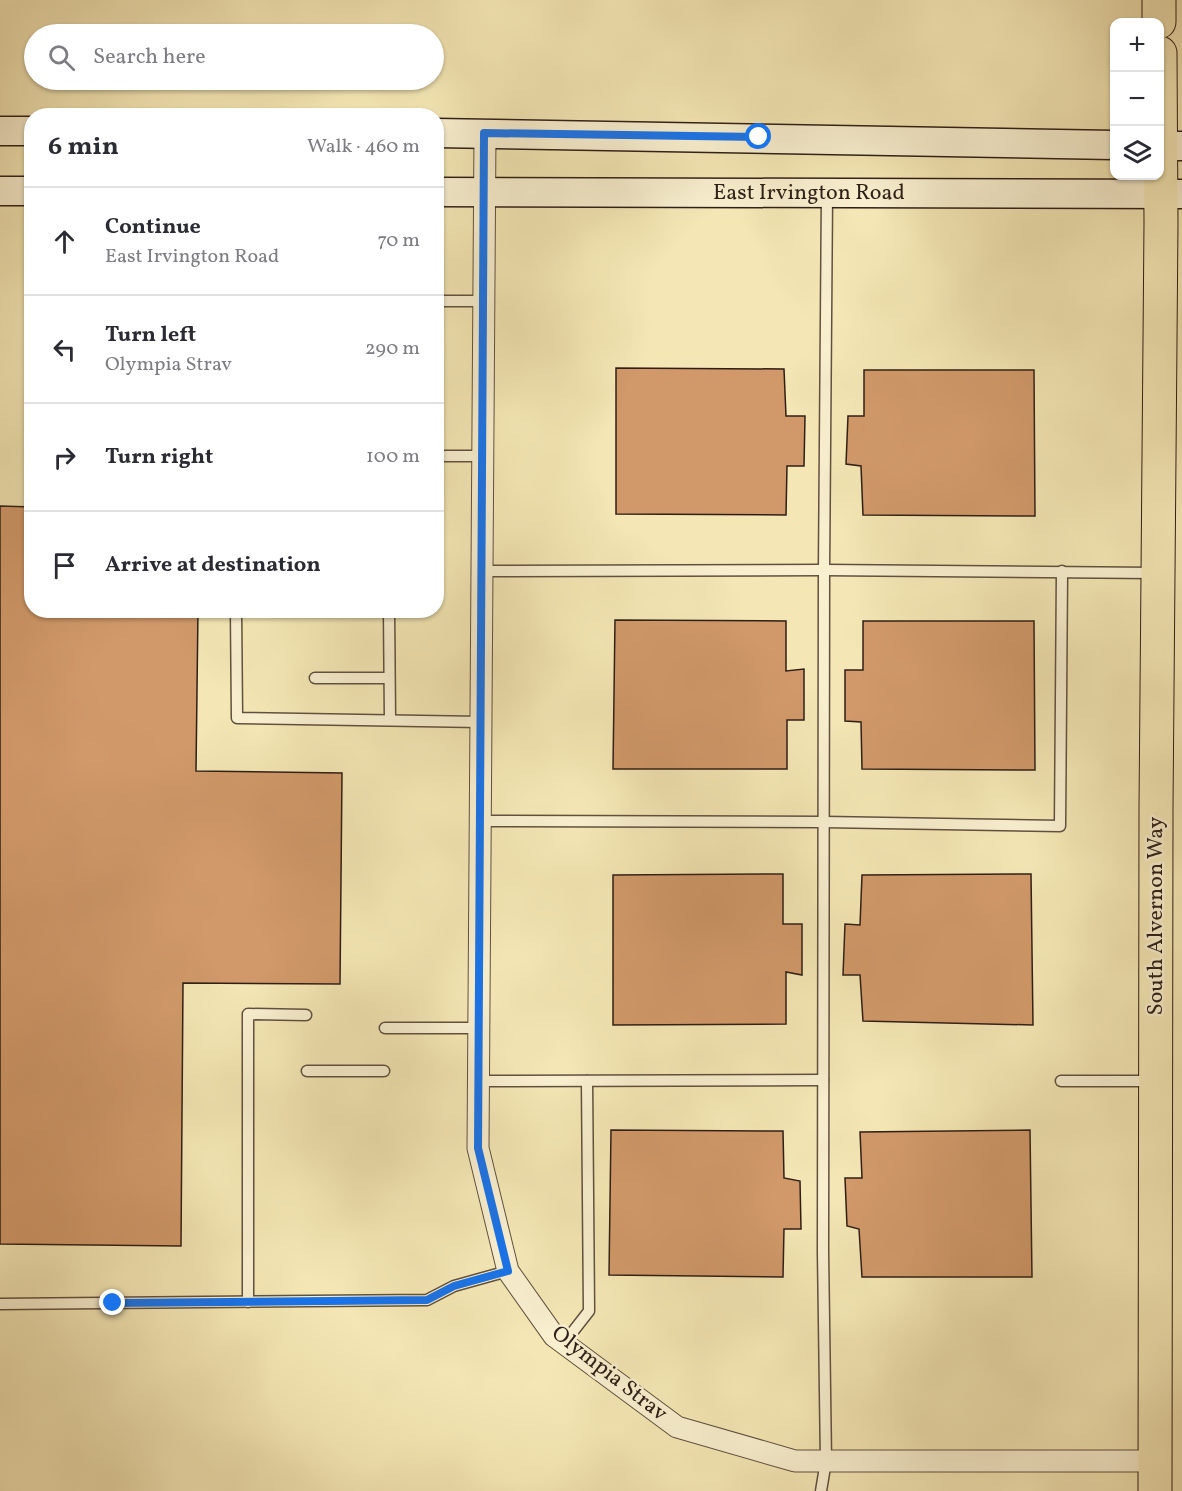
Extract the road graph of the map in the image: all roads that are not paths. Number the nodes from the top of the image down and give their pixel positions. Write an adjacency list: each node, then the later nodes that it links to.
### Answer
1 (1159, 0): 2 (main road)
2 (1159, 18)
3 (1160, 72): 4 (main road, South Alvernon Way)
4 (1160, 126)
5 (0, 131): 6 (main road)
6 (24, 132)
7 (444, 133): 8 (main road)
8 (484, 133): 9 (main road); 16 (street, Olympia Strav)
9 (1110, 145)
10 (1164, 146): 11 (main road)
11 (1182, 146)
12 (1164, 162): 18 (main road, South Alvernon Way)
13 (0, 191): 14 (main road)
14 (24, 191)
15 (444, 192): 16 (main road, East Irvington Road)
16 (484, 193): 17 (main road, East Irvington Road); 20 (street, Olympia Strav)
17 (827, 193): 18 (main road, East Irvington Road); 23 (lane)
18 (1172, 194): 26 (main road, South Alvernon Way)
19 (444, 302): 20 (lane)
20 (483, 302): 22 (street, Olympia Strav)
21 (444, 456): 22 (lane)
22 (482, 456): 24 (street, Olympia Strav)
23 (824, 570): 24 (lane); 25 (lane); 34 (lane)
24 (482, 571): 32 (street, Olympia Strav)
25 (1062, 571): 26 (lane); 34 (lane)
26 (1158, 573): 44 (main road, South Alvernon Way)
27 (236, 618): 31 (lane)
28 (389, 618): 30 (lane)
29 (315, 678): 30 (lane)
30 (389, 678): 31 (lane)
31 (390, 720): 32 (lane)
32 (481, 722): 33 (street, Olympia Strav)
33 (480, 821): 34 (lane); 37 (street, Olympia Strav)
34 (824, 822): 40 (lane)
35 (306, 1015): 46 (lane)
36 (384, 1028): 37 (lane)
37 (479, 1028): 41 (street, Olympia Strav)
38 (306, 1071): 39 (lane)
39 (384, 1071)
40 (823, 1080): 42 (lane); 49 (lane)
41 (479, 1081): 42 (lane); 45 (street, Olympia Strav)
42 (587, 1081): 48 (lane)
43 (1061, 1081): 44 (lane)
44 (1156, 1081): 50 (main road, South Alvernon Way)
45 (508, 1271): 46 (lane); 48 (street, Olympia Strav)
46 (248, 1302): 47 (lane)
47 (0, 1304)
48 (564, 1343): 49 (street, Olympia Strav)
49 (825, 1461): 50 (street, Olympia Strav); 51 (lane)
50 (1155, 1476)
51 (821, 1491)

